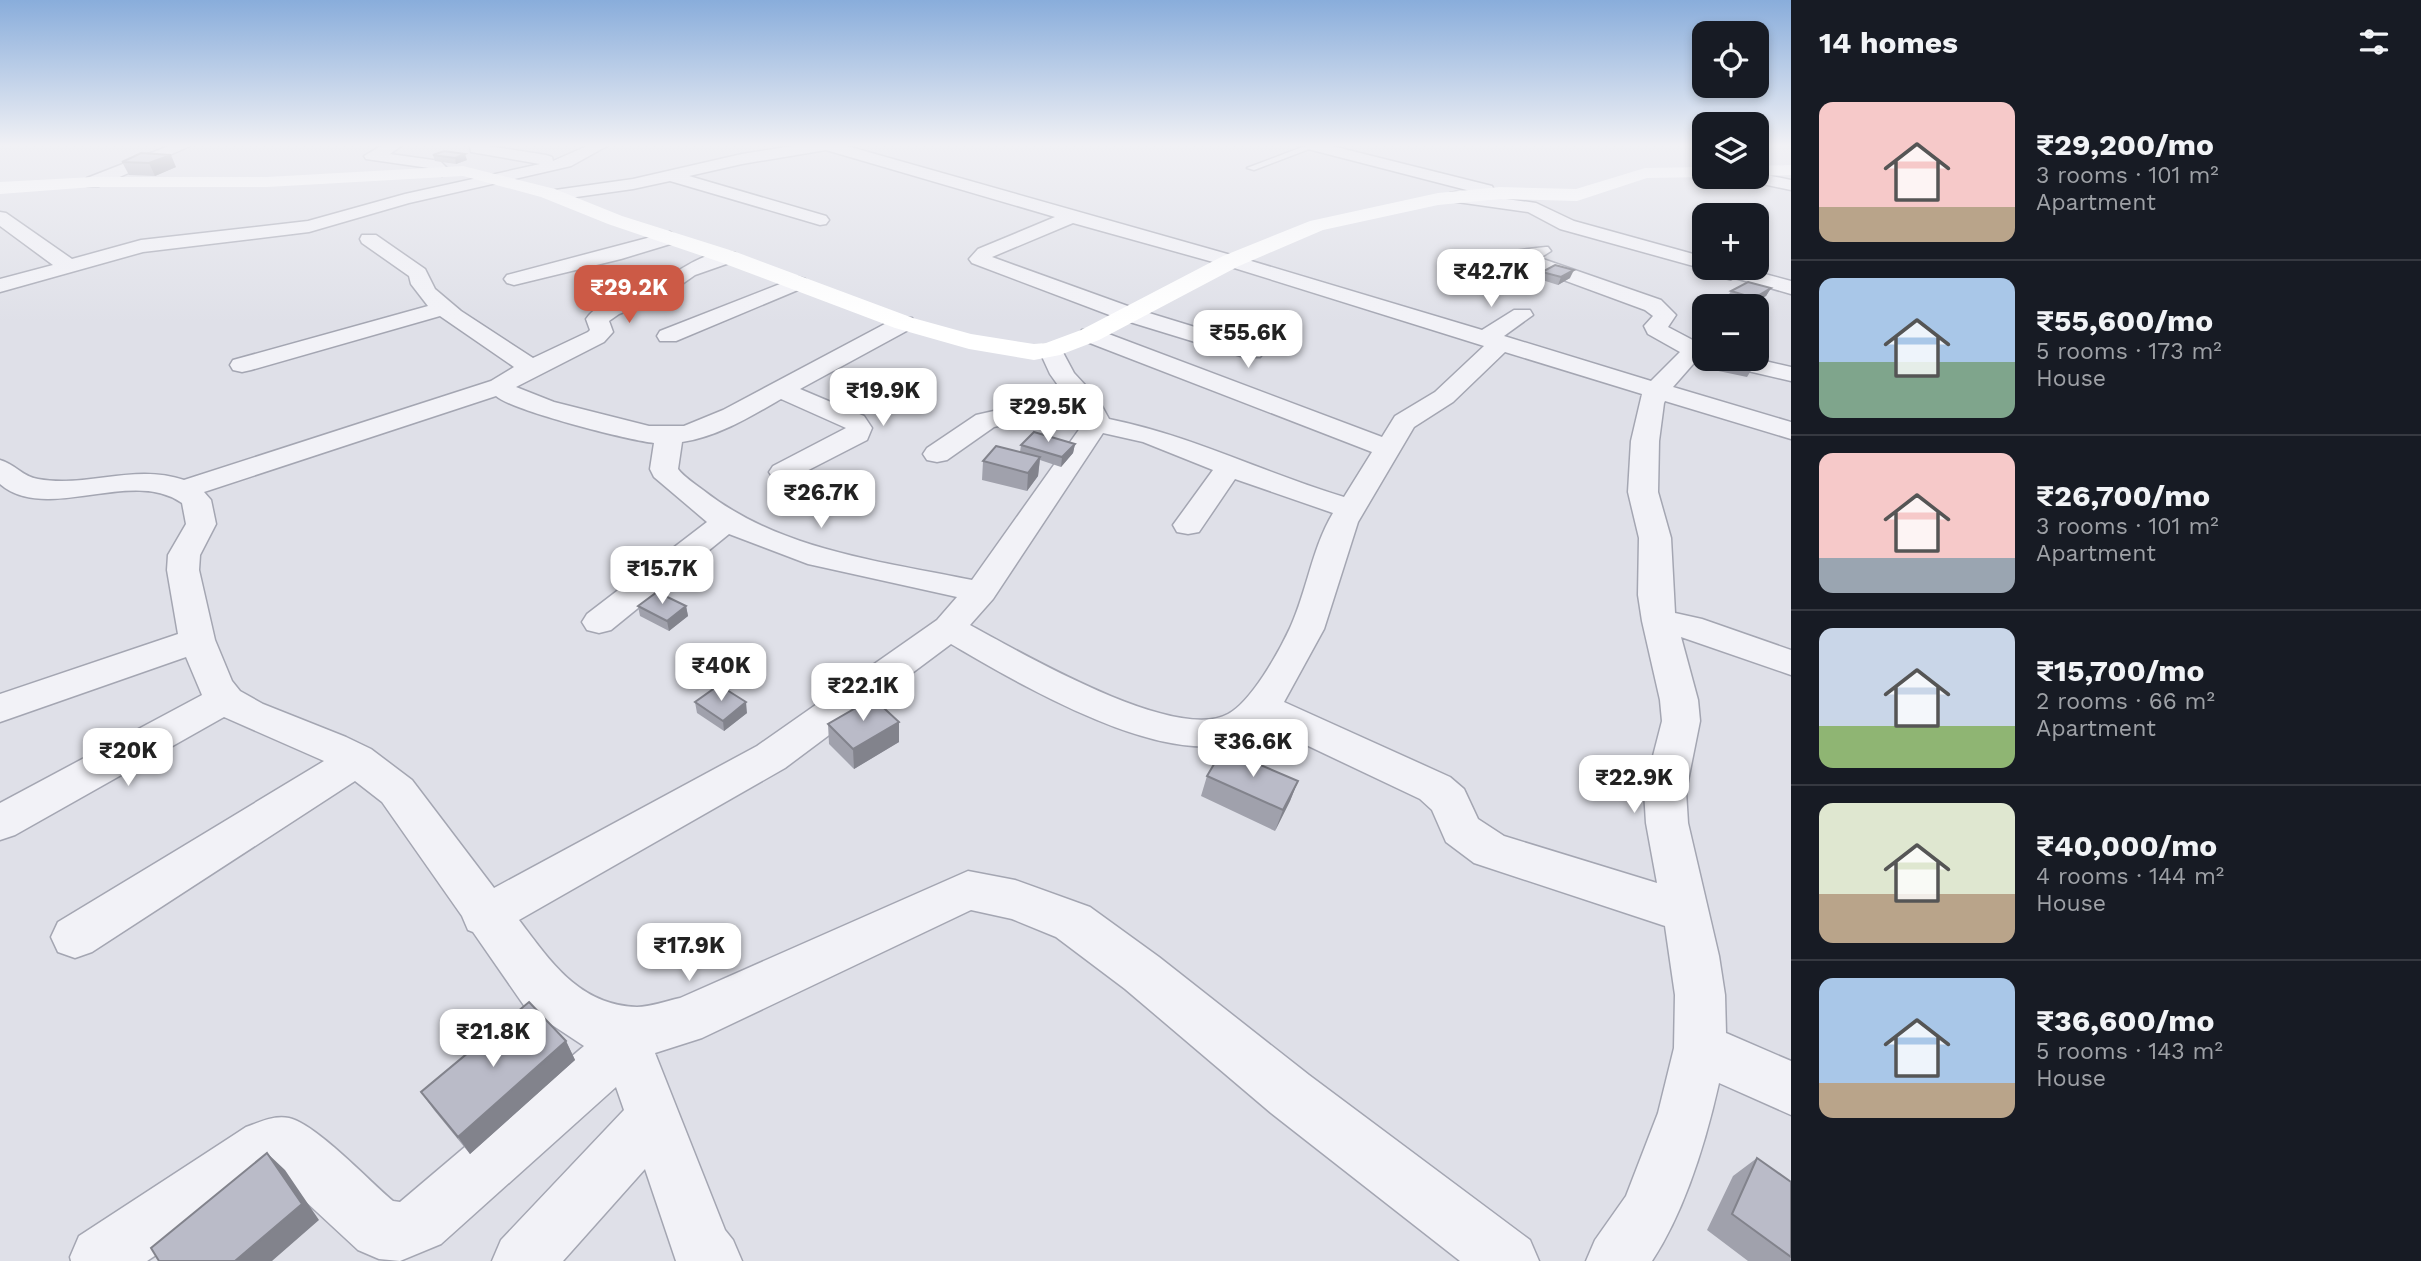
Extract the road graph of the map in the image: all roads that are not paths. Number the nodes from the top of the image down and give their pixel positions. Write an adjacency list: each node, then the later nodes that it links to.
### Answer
1 (392, 205): 19 (street)
2 (578, 205): 13 (main road)
3 (769, 205): 11 (street)
4 (1030, 205): 9 (street)
5 (1417, 205): 18 (main road)
6 (1514, 205): 10 (street)
7 (1573, 205): 10 (street)
8 (0, 217): 19 (street)
9 (1071, 217): 18 (street); 27 (street)
10 (1555, 219): 12 (street)
11 (820, 220)
12 (1588, 231): 16 (street); 17 (street)
13 (670, 238): 15 (main road); 21 (street)
14 (369, 239): 26 (street)
15 (729, 257): 23 (main road); 38 (street)
16 (1520, 257): 20 (street); 33 (street)
17 (1692, 260)
18 (1230, 261): 27 (main road); 32 (street)
19 (68, 265): 24 (street)
20 (1462, 274)
21 (514, 279)
22 (1763, 280): 25 (street)
23 (798, 284): 29 (main road); 30 (street)
24 (0, 286)
25 (1791, 288)
26 (445, 307): 37 (street); 38 (street)
27 (1128, 314): 31 (main road); 35 (street)
28 (1522, 316): 32 (street)
29 (904, 323): 34 (main road); 42 (street)
30 (668, 335)
31 (1090, 335): 34 (main road); 48 (street)
32 (1492, 342): 43 (street); 48 (street)
33 (1692, 346)
34 (1051, 350): 44 (street)
35 (1252, 352)
36 (1692, 358): 43 (street)
37 (242, 365)
38 (530, 368): 41 (street)
39 (1769, 369): 40 (street)
40 (1791, 374)
41 (500, 386): 47 (street); 53 (street)
42 (781, 390): 47 (street); 52 (street)
43 (1656, 390): 46 (street); 58 (street)
44 (1074, 391): 45 (street); 49 (street)
45 (1096, 424): 50 (street); 57 (street)
46 (1791, 431)
47 (669, 436): 55 (street)
48 (1389, 449): 54 (street)
49 (937, 454)
50 (1230, 467): 54 (street); 56 (street)
51 (0, 469): 53 (street)
52 (783, 472)
53 (182, 490): 61 (street)
54 (1352, 509): 64 (street)
55 (727, 521): 57 (street); 59 (street)
56 (1188, 525)
57 (981, 592): 60 (street)
58 (1659, 621): 62 (street); 68 (street)
59 (599, 622)
60 (949, 628): 64 (street); 69 (street)
61 (197, 640): 63 (street); 65 (street)
62 (1791, 663)
63 (226, 699): 66 (street); 67 (street)
64 (1259, 707): 68 (street)
65 (0, 708)
66 (357, 760): 69 (street); 70 (street)
67 (0, 823)
68 (1684, 912): 72 (street)
69 (485, 916): 71 (street)
70 (75, 937)
71 (633, 1038): 74 (street); 75 (street); 76 (street)
72 (1700, 1048): 73 (street); 79 (street)
73 (1791, 1088)
74 (654, 1118): 77 (street); 78 (street)
75 (1502, 1259)
76 (109, 1260)
77 (522, 1261)
78 (712, 1261)
79 (1616, 1261)

